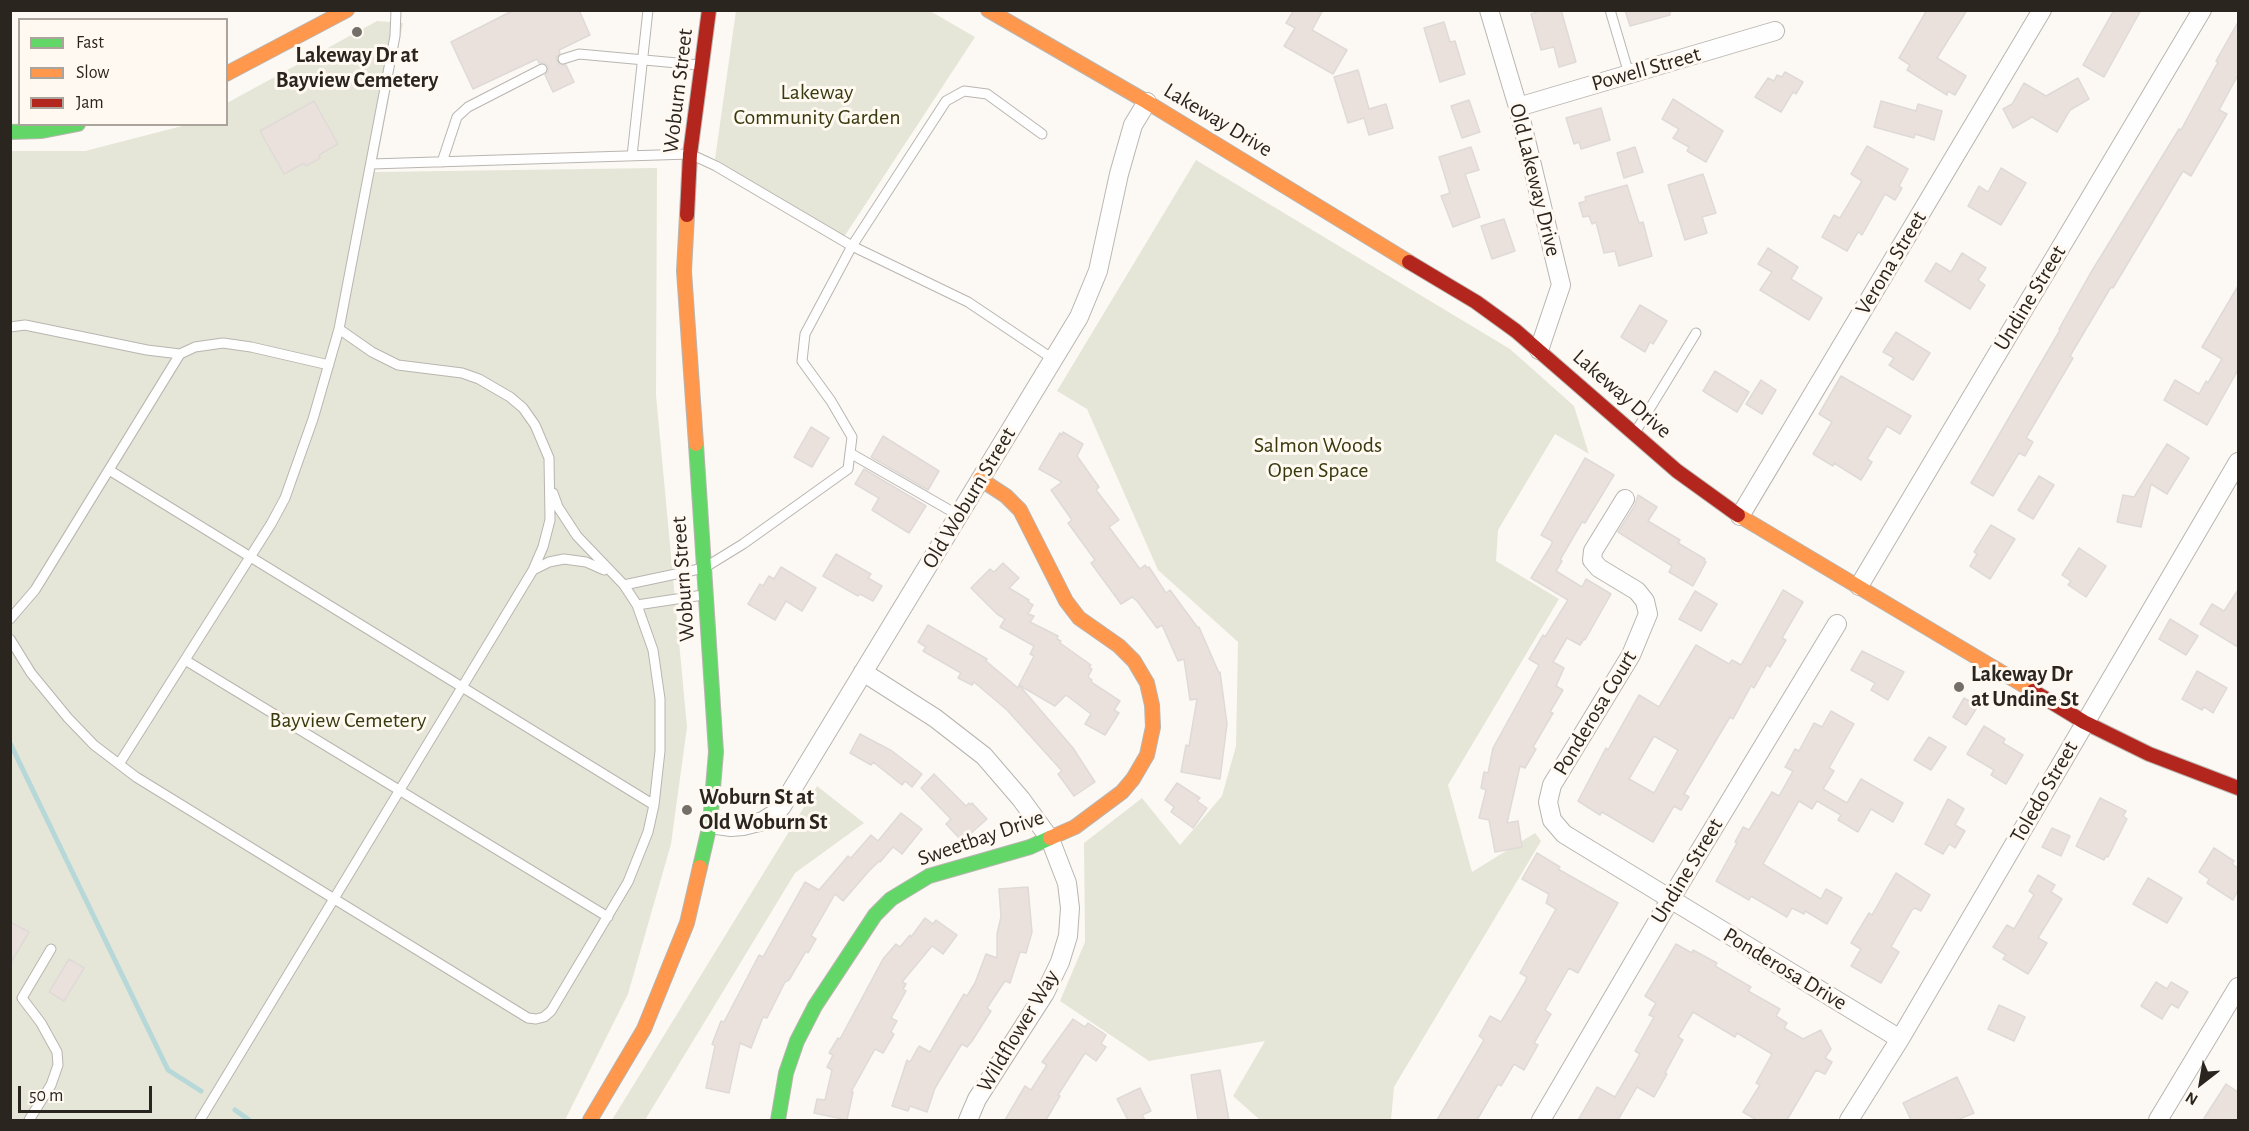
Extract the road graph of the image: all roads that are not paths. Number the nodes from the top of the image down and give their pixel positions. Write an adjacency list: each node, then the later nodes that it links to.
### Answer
1 (347, 10): 15 (street)
2 (396, 10): 25 (lane)
3 (648, 10): 12 (lane)
4 (709, 10): 13 (street, Woburn Street)
5 (988, 10): 17 (street, Lakeway Drive)
6 (1489, 10): 18 (street, Old Lakeway Drive)
7 (1610, 10): 16 (lane)
8 (2042, 10): 42 (street, Verona Street)
9 (2202, 10): 48 (street, Undine Street)
10 (1775, 31): 16 (street, Powell Street)
11 (563, 59): 12 (lane)
12 (643, 60): 13 (lane); 23 (lane)
13 (702, 66): 22 (street, Woburn Street)
14 (542, 69): 24 (lane)
15 (228, 73)
16 (1629, 74): 18 (street, Powell Street)
17 (1147, 102): 30 (street, Lakeway Drive); 32 (street, Old Woburn Street)
18 (1518, 107): 30 (street, Old Lakeway Drive)
19 (68, 126): 20 (street)
20 (10, 132)
21 (1042, 134): 26 (lane)
22 (690, 154): 23 (lane); 26 (lane); 44 (street, Woburn Street)
23 (632, 156): 24 (lane)
24 (442, 162): 25 (lane)
25 (371, 164): 28 (lane)
26 (852, 246): 32 (lane); 35 (lane)
27 (10, 327): 31 (lane)
28 (339, 330): 33 (lane); 39 (lane)
29 (1696, 333): 34 (lane)
30 (1539, 350): 34 (street, Lakeway Drive)
31 (180, 354): 33 (lane); 37 (lane)
32 (1053, 359): 38 (street, Old Woburn Street)
33 (329, 365): 43 (lane)
34 (1634, 434): 42 (street, Lakeway Drive)
35 (850, 453): 41 (lane); 44 (lane)
36 (2238, 462): 57 (street, Toledo Street)
37 (110, 470): 43 (lane); 51 (lane)
38 (980, 480): 41 (street, Old Woburn Street); 63 (street, Sweetbay Drive)
39 (551, 488): 45 (lane); 46 (lane)
40 (1625, 499): 65 (street, Ponderosa Court)
41 (958, 515): 55 (street, Old Woburn Street)
42 (1740, 516): 48 (street, Lakeway Drive)
43 (250, 557): 54 (lane); 56 (lane)
44 (704, 568): 47 (lane); 49 (street, Woburn Street)
45 (533, 570): 46 (lane); 56 (lane)
46 (609, 571): 47 (lane)
47 (624, 585): 50 (lane)
48 (1859, 586): 57 (street, Lakeway Drive)
49 (705, 595): 50 (lane); 62 (street, Woburn Street)
50 (637, 605): 61 (lane)
51 (10, 618)
52 (1836, 624): 65 (street, Undine Street)
53 (10, 639): 58 (lane)
54 (185, 660): 58 (lane); 60 (lane)
55 (863, 672): 62 (street, Old Woburn Street); 63 (street, Wildflower Way)
56 (462, 687): 60 (lane); 61 (lane)
57 (2084, 722): 59 (street, Lakeway Drive); 70 (street, Toledo Street)
58 (119, 764): 64 (lane)
59 (2238, 788)
60 (400, 790): 64 (lane); 66 (lane)
61 (654, 805): 66 (lane)
62 (710, 824): 73 (street, Woburn Street)
63 (1050, 839): 74 (street, Sweetbay Drive); 75 (street, Wildflower Way)
64 (334, 898): 66 (lane); 72 (lane)
65 (1670, 900): 70 (street, Ponderosa Drive); 76 (street, Undine Street)
66 (608, 917)
67 (51, 949): 71 (lane)
68 (2238, 987): 69 (street)
69 (2231, 1015): 78 (street)
70 (1900, 1039): 77 (street, Toledo Street)
71 (29, 1120)
72 (200, 1120)
73 (590, 1120)
74 (778, 1120)
75 (968, 1120)
76 (1541, 1120)
77 (1849, 1120)
78 (2158, 1120)

